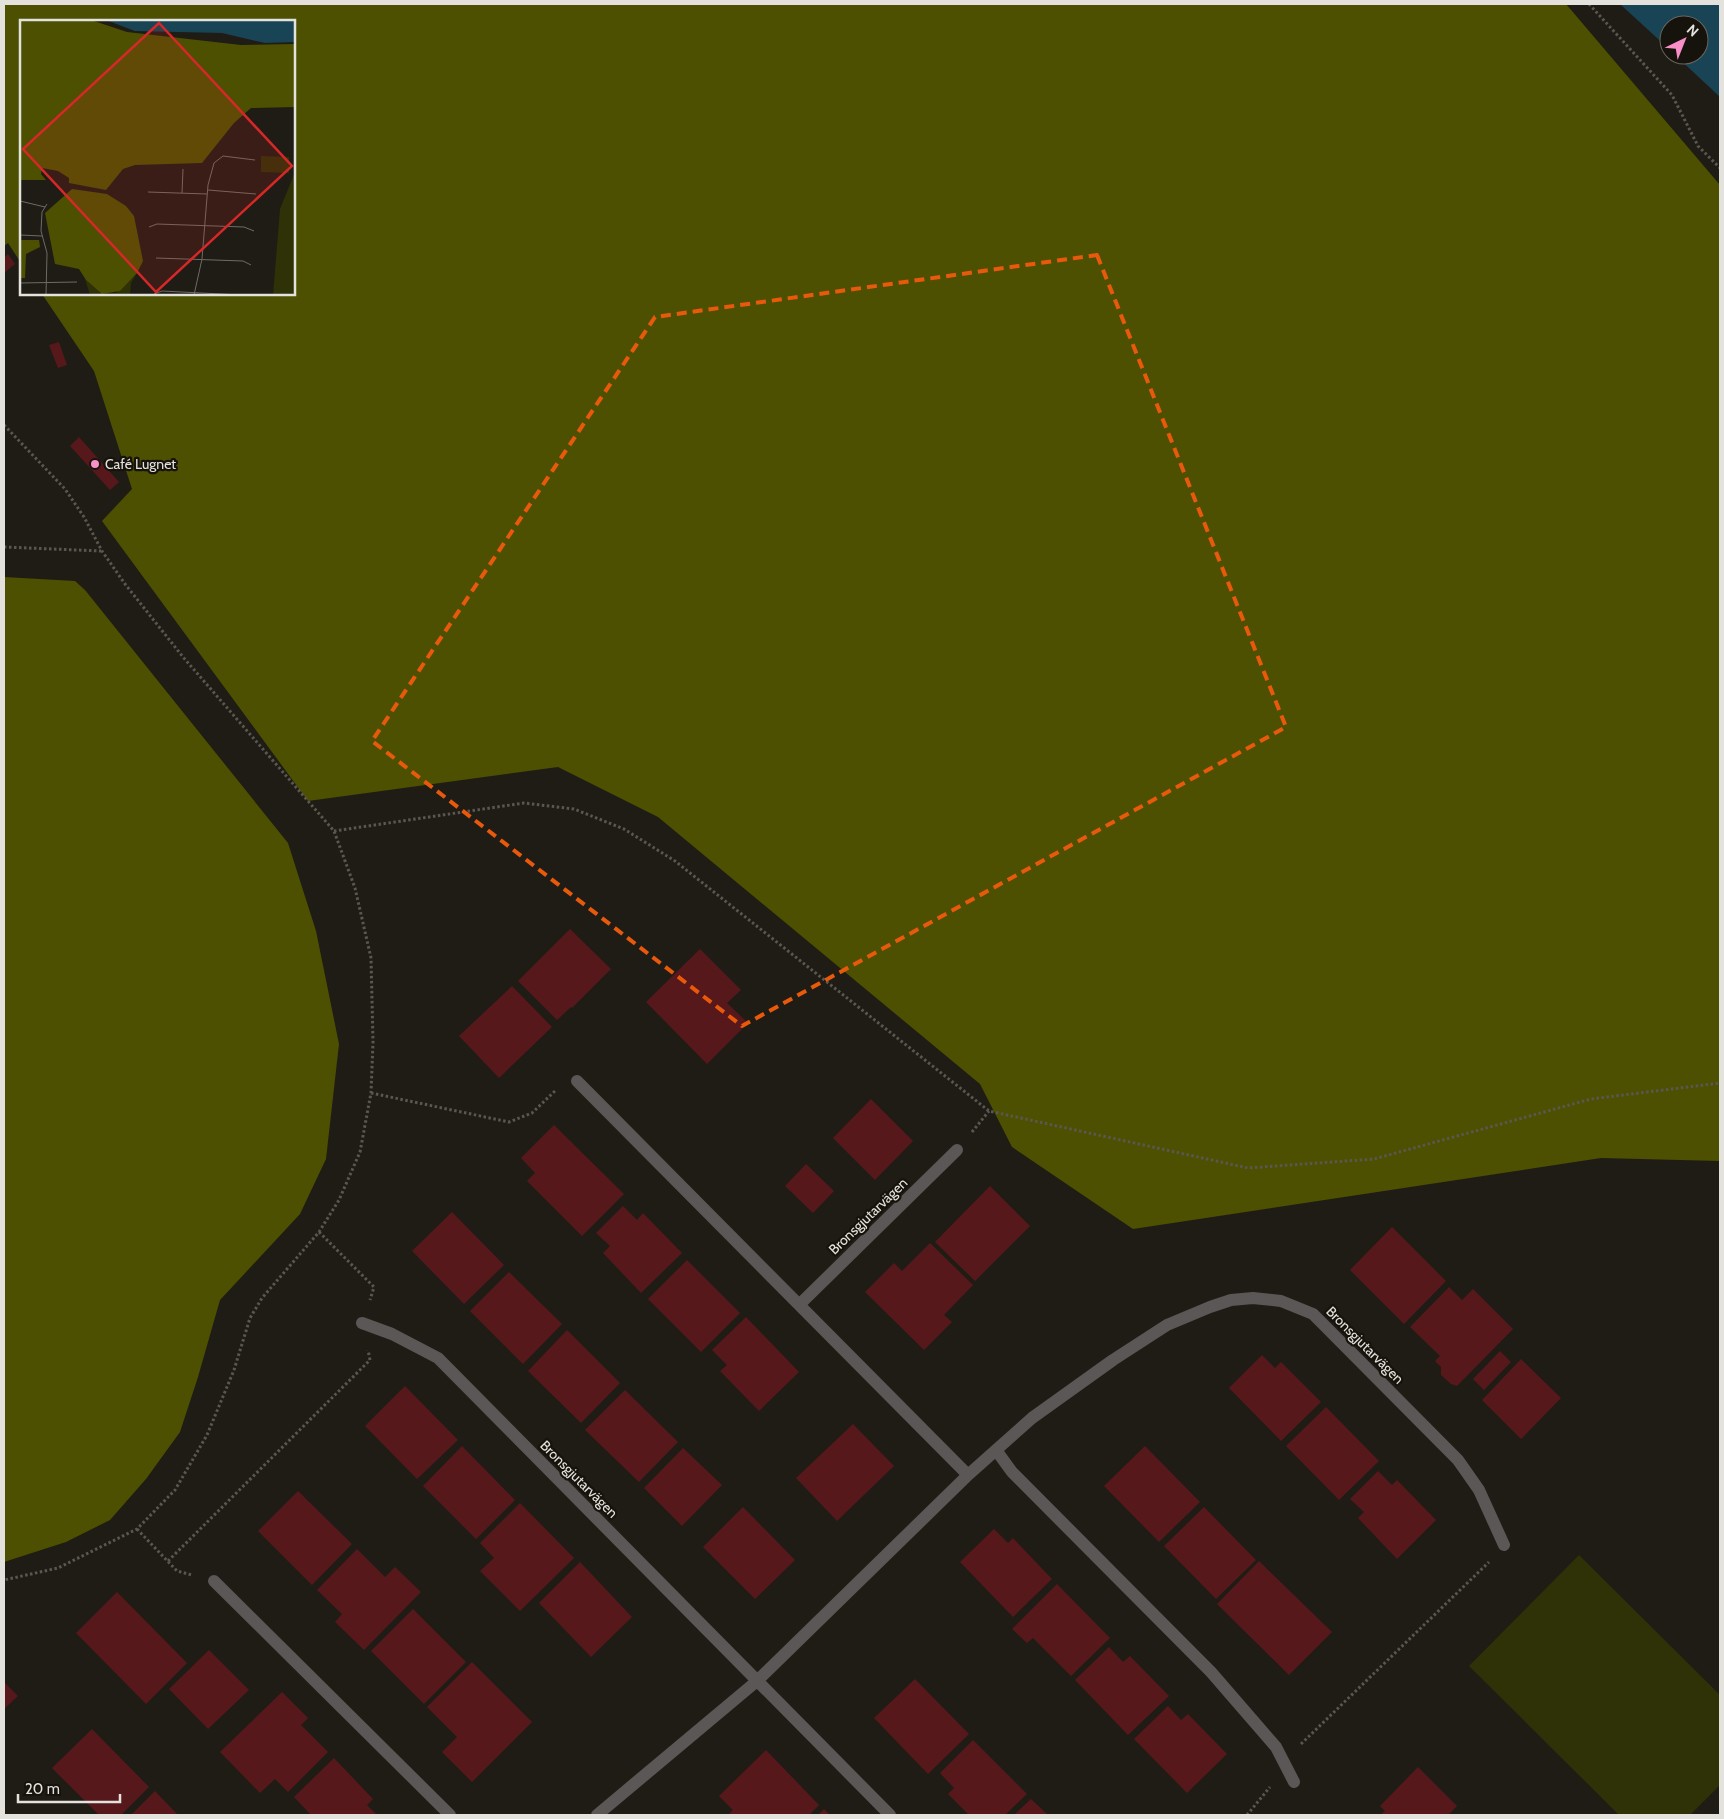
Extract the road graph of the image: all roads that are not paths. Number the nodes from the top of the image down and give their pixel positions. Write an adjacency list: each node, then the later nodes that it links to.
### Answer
1 (577, 1080): 3 (street)
2 (957, 1150): 3 (street, Bronsgjutarvägen)
3 (800, 1304): 6 (street)
4 (362, 1323): 9 (street, Bronsgjutarvägen)
5 (996, 1450): 6 (street, Bronsgjutarvägen); 7 (street, Bronsgjutarvägen); 10 (street)
6 (968, 1476): 9 (street, Bronsgjutarvägen)
7 (1504, 1545)
8 (214, 1581): 11 (street)
9 (757, 1681): 12 (street, Bronsgjutarvägen); 13 (street, Bronsgjutarvägen)
10 (1294, 1782)
11 (450, 1815)
12 (597, 1815)
13 (890, 1815)

